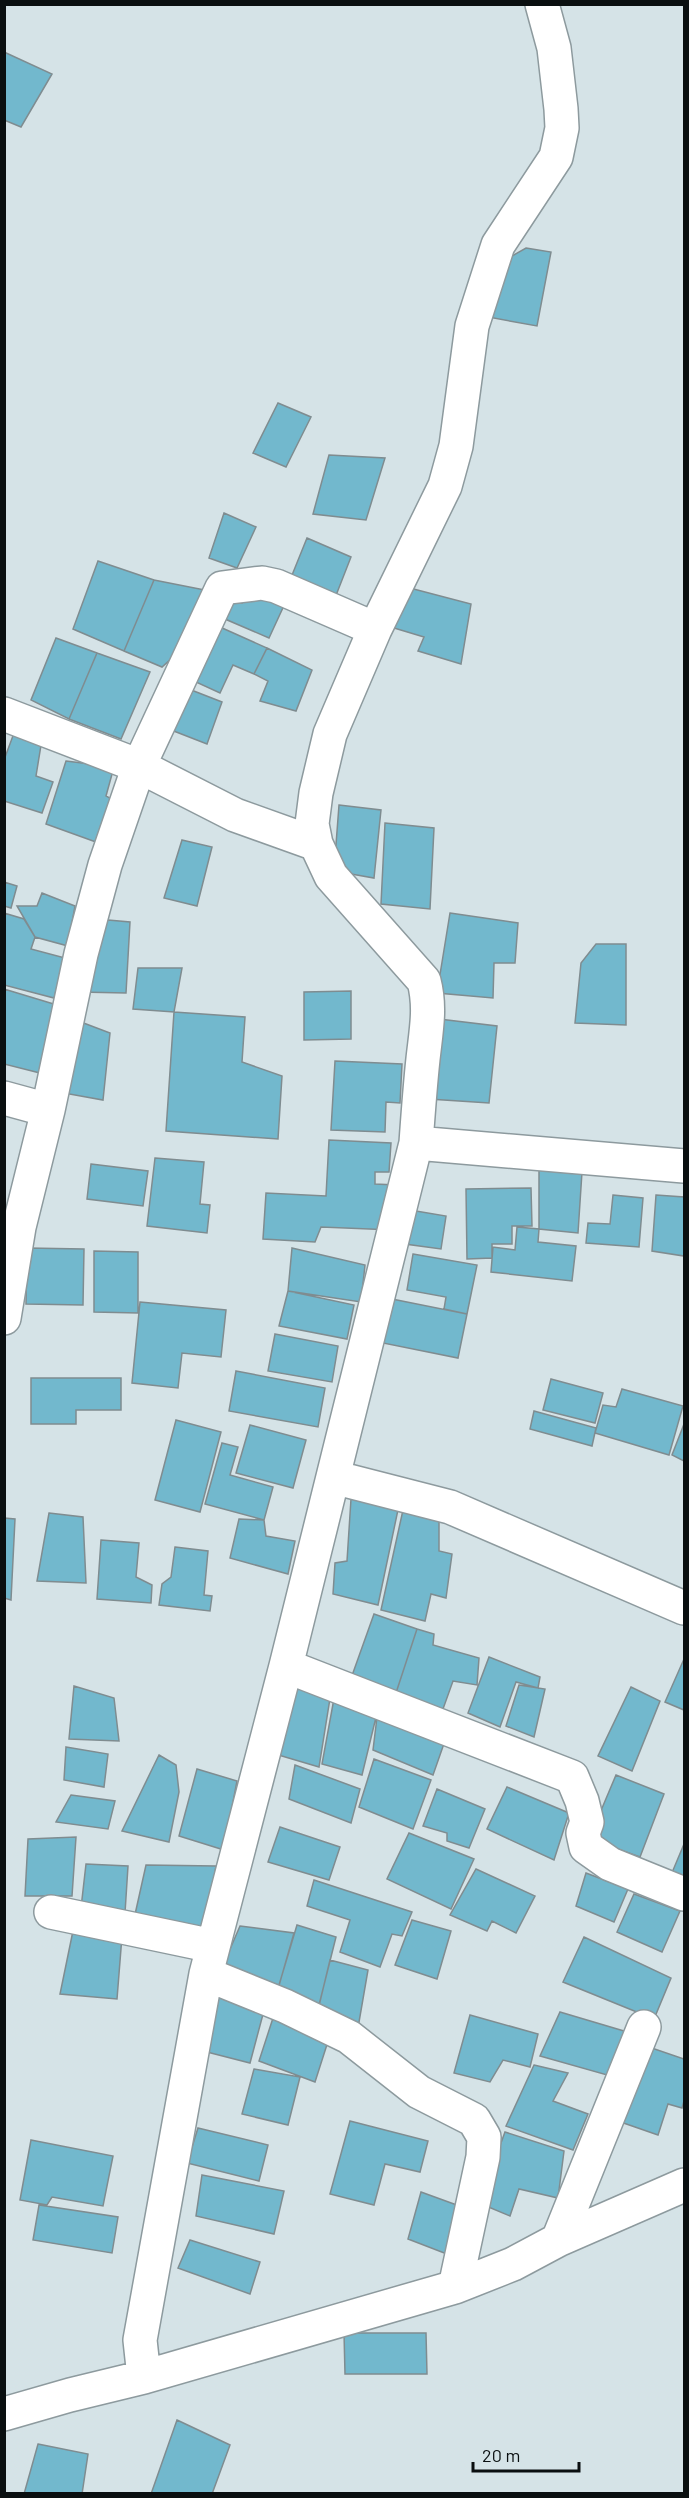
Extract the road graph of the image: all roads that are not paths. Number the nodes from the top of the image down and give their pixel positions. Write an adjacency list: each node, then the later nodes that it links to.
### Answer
1 (542, 4): 2 (street)
2 (375, 628): 4 (street); 5 (street)
3 (4, 714): 4 (street)
4 (139, 766): 5 (street); 7 (street)
5 (316, 844): 8 (street)
6 (4, 1098): 7 (street)
7 (48, 1110): 10 (street)
8 (416, 1143): 9 (street); 11 (street)
9 (684, 1166)
10 (4, 1318)
11 (333, 1477): 12 (street); 13 (street)
12 (684, 1608)
13 (286, 1666): 14 (street); 16 (street)
14 (684, 1894)
15 (51, 1912): 16 (street)
16 (209, 1960): 20 (street); 21 (street)
17 (644, 2027): 19 (street)
18 (684, 2185): 19 (street)
19 (558, 2240): 20 (street)
20 (455, 2287): 21 (street)
21 (144, 2377): 22 (street)
22 (4, 2414)

